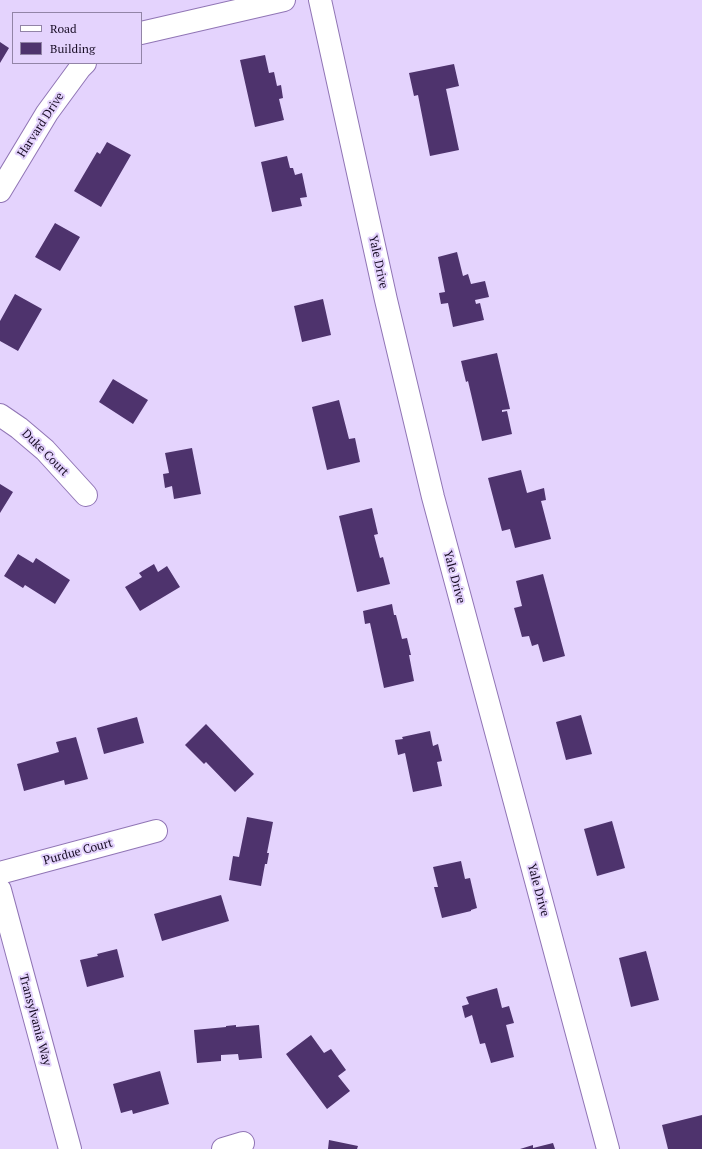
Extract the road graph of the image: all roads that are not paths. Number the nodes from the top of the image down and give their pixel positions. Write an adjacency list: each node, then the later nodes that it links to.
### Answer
1 (284, 0): 3 (street)
2 (320, 0): 14 (street, Yale Drive)
3 (142, 34)
4 (84, 64): 5 (street, Harvard Drive)
5 (0, 191)
6 (0, 415): 7 (street, Duke Court)
7 (86, 495)
8 (156, 831): 9 (street, Purdue Court)
9 (0, 873)
10 (0, 890): 12 (street, Transylvania Way)
11 (243, 1143): 13 (street)
12 (70, 1149)
13 (223, 1149)
14 (608, 1149)

